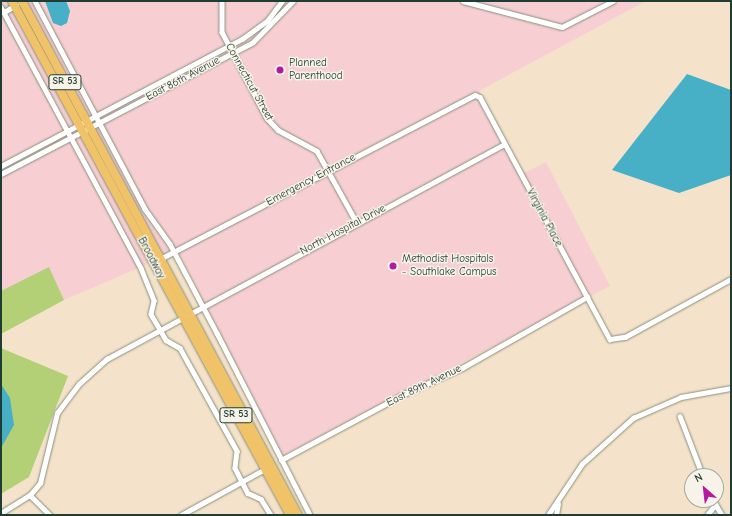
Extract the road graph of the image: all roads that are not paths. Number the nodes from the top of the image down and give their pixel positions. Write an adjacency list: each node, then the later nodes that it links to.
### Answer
1 (23, 1): 8 (street); 16 (main road, Broadway / SR 53)
2 (35, 1): 14 (street)
3 (222, 1): 11 (street, Connecticut Street)
4 (282, 1): 11 (street, East 86th Avenue)
5 (293, 1): 12 (street, East 86th Avenue)
6 (463, 1): 7 (street)
7 (613, 1)
8 (13, 4): 10 (street); 17 (main road, Broadway / SR 53)
9 (1, 7): 10 (street)
10 (4, 12): 18 (street)
11 (228, 46): 12 (street, Connecticut Street); 14 (street, East 86th Avenue)
12 (232, 54): 15 (street, East 86th Avenue); 22 (street, Connecticut Street)
13 (475, 95): 20 (street, Virginia Place); 22 (street, Emergency Entrance)
14 (96, 116): 15 (street); 16 (street, East 86th Avenue)
15 (100, 124): 16 (street, East 86th Avenue); 26 (street)
16 (89, 125): 17 (street, East 86th Avenue); 17 (street, East 86th Avenue); 27 (main road, Broadway / SR 53)
17 (81, 129): 18 (street); 19 (street); 25 (main road, Broadway / SR 53)
18 (68, 131): 19 (street); 21 (street)
19 (72, 138): 23 (street); 32 (street)
20 (504, 144): 24 (street, North Hospital Drive); 29 (street, Virginia Place)
21 (1, 166)
22 (330, 170): 24 (street, Connecticut Street); 26 (street, Emergency Entrance)
23 (1, 174)
24 (357, 222): 30 (street, North Hospital Drive)
25 (148, 252): 27 (street); 31 (main road, Broadway / SR 53)
26 (174, 253): 27 (street, Emergency Entrance); 30 (street)
27 (160, 259): 31 (main road, Broadway / SR 53)
28 (731, 279): 29 (street, Virginia Place)
29 (587, 297): 35 (street, East 89th Avenue)
30 (202, 306): 31 (street, North Hospital Drive); 35 (street)
31 (185, 314): 32 (street, North Hospital Drive); 37 (main road, Broadway / SR 53); 46 (main road, Broadway / SR 53)
32 (159, 328): 38 (street); 39 (street, North Hospital Drive)
33 (731, 388): 40 (street)
34 (680, 416): 36 (street)
35 (281, 460): 47 (street)
36 (700, 468)
37 (265, 469): 38 (street); 45 (main road, Broadway / SR 53)
38 (242, 482): 43 (street); 44 (street)
39 (30, 495): 41 (street); 42 (street)
40 (558, 502): 48 (street); 49 (street)
41 (1, 514)
42 (50, 515)
43 (181, 515)
44 (272, 515)
45 (290, 515)
46 (298, 515)
47 (310, 515)
48 (548, 515)
49 (556, 515)

